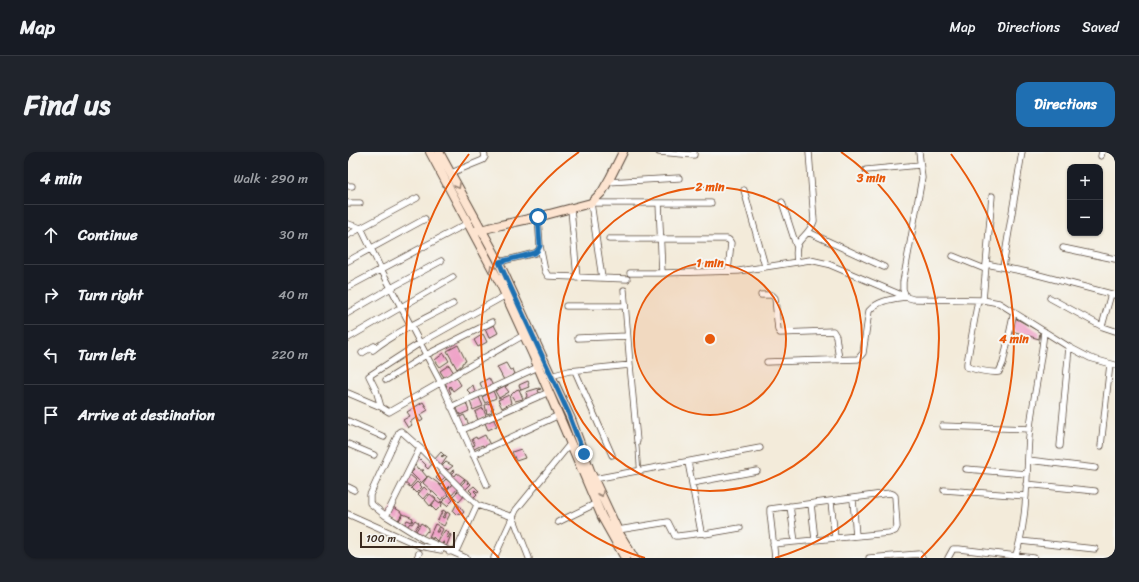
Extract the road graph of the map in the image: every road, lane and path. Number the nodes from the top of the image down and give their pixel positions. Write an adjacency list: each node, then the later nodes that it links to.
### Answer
1 (430, 152): 28 (main road)
2 (439, 152): 12 (main road)
3 (484, 152): 12 (street)
4 (623, 152): 14 (main road)
5 (658, 152): 6 (street)
6 (694, 152)
7 (809, 152): 32 (street)
8 (919, 152): 10 (street)
9 (1022, 152): 49 (street)
10 (920, 165): 11 (street); 62 (street)
11 (866, 170)
12 (451, 173): 31 (main road, one-way to 31)
13 (679, 178): 14 (street)
14 (608, 182): 21 (main road)
15 (744, 190): 46 (street)
16 (992, 196): 47 (street)
17 (417, 198): 30 (street)
18 (782, 202): 36 (street)
19 (348, 203): 20 (street)
20 (360, 203)
21 (591, 203): 22 (street); 24 (main road); 55 (street)
22 (659, 203): 23 (street); 35 (street)
23 (711, 203)
24 (571, 209): 26 (main road); 54 (street)
25 (401, 210): 30 (street)
26 (538, 217): 31 (main road); 37 (street)
27 (425, 218): 39 (street)
28 (468, 223): 31 (main road); 50 (street)
29 (348, 224): 30 (street)
30 (361, 228): 33 (street); 39 (street)
31 (477, 231): 45 (main road); 60 (main road, one-way to 31)
32 (808, 232): 36 (street); 48 (street)
33 (348, 234)
34 (609, 239): 35 (street)
35 (660, 240): 51 (street); 52 (street)
36 (796, 245): 44 (street)
37 (540, 246): 45 (street); 54 (street)
38 (1062, 248): 41 (street)
39 (371, 249): 42 (street); 50 (street)
40 (953, 256): 47 (street)
41 (1115, 259)
42 (348, 261)
43 (441, 261): 57 (street)
44 (797, 261): 46 (street); 62 (street)
45 (499, 262): 91 (main road)
46 (765, 266): 51 (street)
47 (985, 266): 49 (street); 64 (street)
48 (884, 267)
49 (1003, 267): 59 (street)
50 (381, 269): 56 (street); 57 (street)
51 (728, 271): 52 (street)
52 (662, 273): 55 (street)
53 (453, 277): 68 (street)
54 (577, 278): 55 (street)
55 (602, 278)
56 (348, 288)
57 (391, 288): 68 (street); 70 (street)
58 (624, 290): 67 (street)
59 (1113, 294): 73 (street)
60 (506, 295): 76 (main road); 80 (street)
61 (761, 296): 85 (street)
62 (906, 296): 64 (street); 85 (street)
63 (1050, 298): 73 (street)
64 (980, 300): 69 (street); 69 (street)
65 (453, 304): 72 (street)
66 (566, 306): 67 (street)
67 (625, 306): 77 (street)
68 (401, 308): 72 (street); 78 (street)
69 (1014, 312): 74 (street)
70 (348, 313)
71 (492, 322): 84 (street)
72 (410, 325): 80 (street); 82 (street); 83 (street)
73 (1102, 326): 75 (street)
74 (1044, 331): 81 (street); 101 (street)
75 (1115, 331)
76 (524, 335): 89 (main road); 93 (street)
77 (628, 336): 79 (street); 87 (street)
78 (348, 338)
79 (578, 338)
80 (420, 343): 84 (street); 96 (street)
81 (1070, 347): 88 (street); 107 (street)
82 (372, 350)
83 (362, 353)
84 (426, 355): 92 (street); 93 (street)
85 (839, 360): 86 (street)
86 (767, 362)
87 (630, 365): 90 (street); 104 (street)
88 (1112, 365): 108 (street)
89 (538, 367): 95 (main road); 97 (street)
90 (575, 371): 91 (street); 113 (street)
91 (550, 376): 121 (main road)
92 (386, 380)
93 (440, 383): 96 (street); 97 (street)
94 (348, 392): 96 (street)
95 (549, 392): 98 (main road); 102 (street)
96 (381, 407)
97 (451, 407): 102 (street)
98 (559, 415): 106 (main road); 112 (street)
99 (349, 423): 103 (street)
100 (942, 426): 101 (street)
101 (1030, 429): 114 (street)
102 (462, 430): 112 (street)
103 (384, 437)
104 (637, 441): 118 (lane)
105 (348, 444): 111 (street)
106 (570, 444): 129 (main road); 136 (street)
107 (1060, 446)
108 (1101, 446)
109 (420, 448): 132 (street); 135 (street); 135 (street)
110 (760, 448): 115 (street)
111 (374, 455)
112 (473, 455): 124 (street)
113 (612, 455)
114 (1028, 460): 116 (street); 120 (street)
115 (688, 462): 118 (street); 122 (street)
116 (1095, 468)
117 (966, 469): 120 (street)
118 (639, 471): 121 (street)
119 (757, 471): 122 (street)
120 (1027, 474): 123 (street)
121 (594, 479): 139 (main road, one-way to 139)
122 (692, 483): 140 (street)
123 (1026, 484): 126 (street); 127 (street)
124 (487, 485)
125 (944, 490): 127 (street)
126 (1095, 490)
127 (1026, 496): 144 (street)
128 (853, 499): 130 (street); 141 (street); 141 (street)
129 (597, 502): 137 (street); 154 (main road)
130 (831, 502): 131 (street); 142 (street)
131 (811, 504): 133 (street); 143 (street)
132 (477, 505): 136 (street); 148 (street)
133 (790, 506): 145 (street); 146 (street)
134 (348, 514): 148 (street)
135 (386, 516): 148 (street)
136 (512, 517): 152 (street); 153 (street)
137 (558, 522)
138 (740, 528): 140 (street)
139 (618, 530): 140 (street); 155 (main road)
140 (702, 533)
141 (856, 536): 142 (street)
142 (835, 538): 143 (street)
143 (815, 540): 145 (street)
144 (1020, 541): 147 (street); 150 (street)
145 (795, 542): 146 (street)
146 (773, 544): 156 (street)
147 (1095, 549)
148 (451, 552): 151 (street)
149 (898, 557): 157 (street); 158 (street)
150 (1015, 557): 159 (street); 160 (street)
151 (466, 558)
152 (494, 558)
153 (529, 558)
154 (625, 558)
155 (634, 558)
156 (775, 558)
157 (869, 558)
158 (922, 558)
159 (948, 558)
160 (1034, 558)

